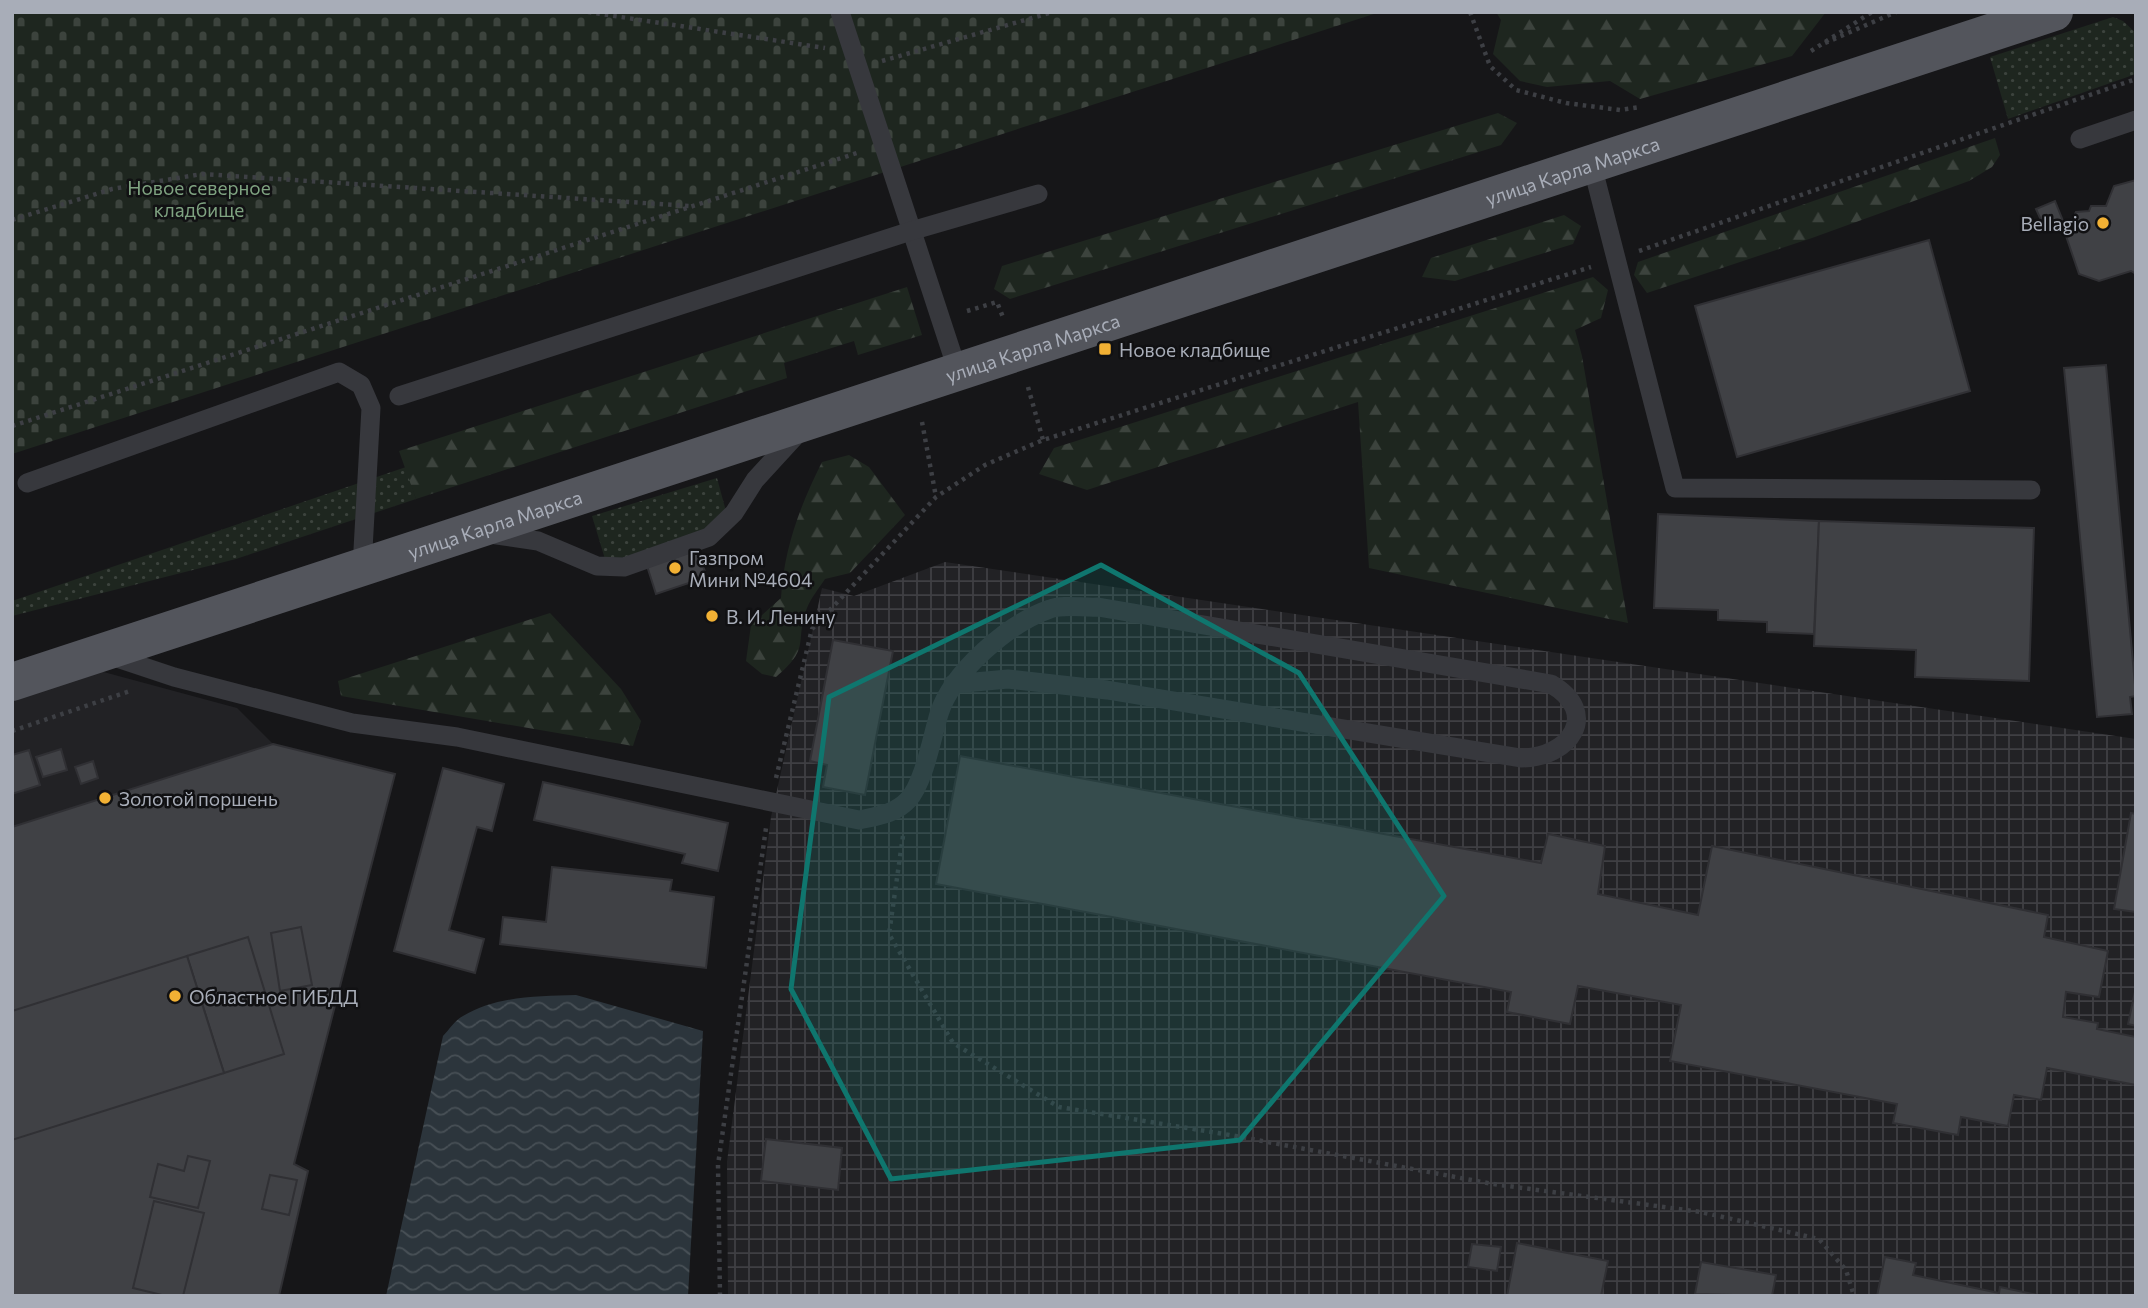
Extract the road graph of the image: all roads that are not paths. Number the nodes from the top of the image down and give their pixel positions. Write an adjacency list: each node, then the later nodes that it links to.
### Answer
1 (840, 12): 7 (lane)
2 (2054, 12): 5 (main road, улица Карла Маркса)
3 (2136, 120): 4 (lane)
4 (2080, 139)
5 (1592, 165): 8 (main road, улица Карла Маркса); 12 (lane)
6 (1038, 194): 7 (lane)
7 (911, 232): 8 (lane); 9 (lane)
8 (958, 372): 10 (main road, улица Карла Маркса)
9 (400, 396)
10 (811, 419): 13 (main road, улица Карла Маркса); 13 (lane)
11 (27, 483): 14 (lane)
12 (2031, 489)
13 (468, 531): 14 (main road, улица Карла Маркса)
14 (362, 567): 15 (main road, улица Карла Маркса)
15 (100, 653): 16 (main road, улица Карла Маркса); 17 (lane)
16 (12, 682)
17 (953, 684): 17 (lane)

